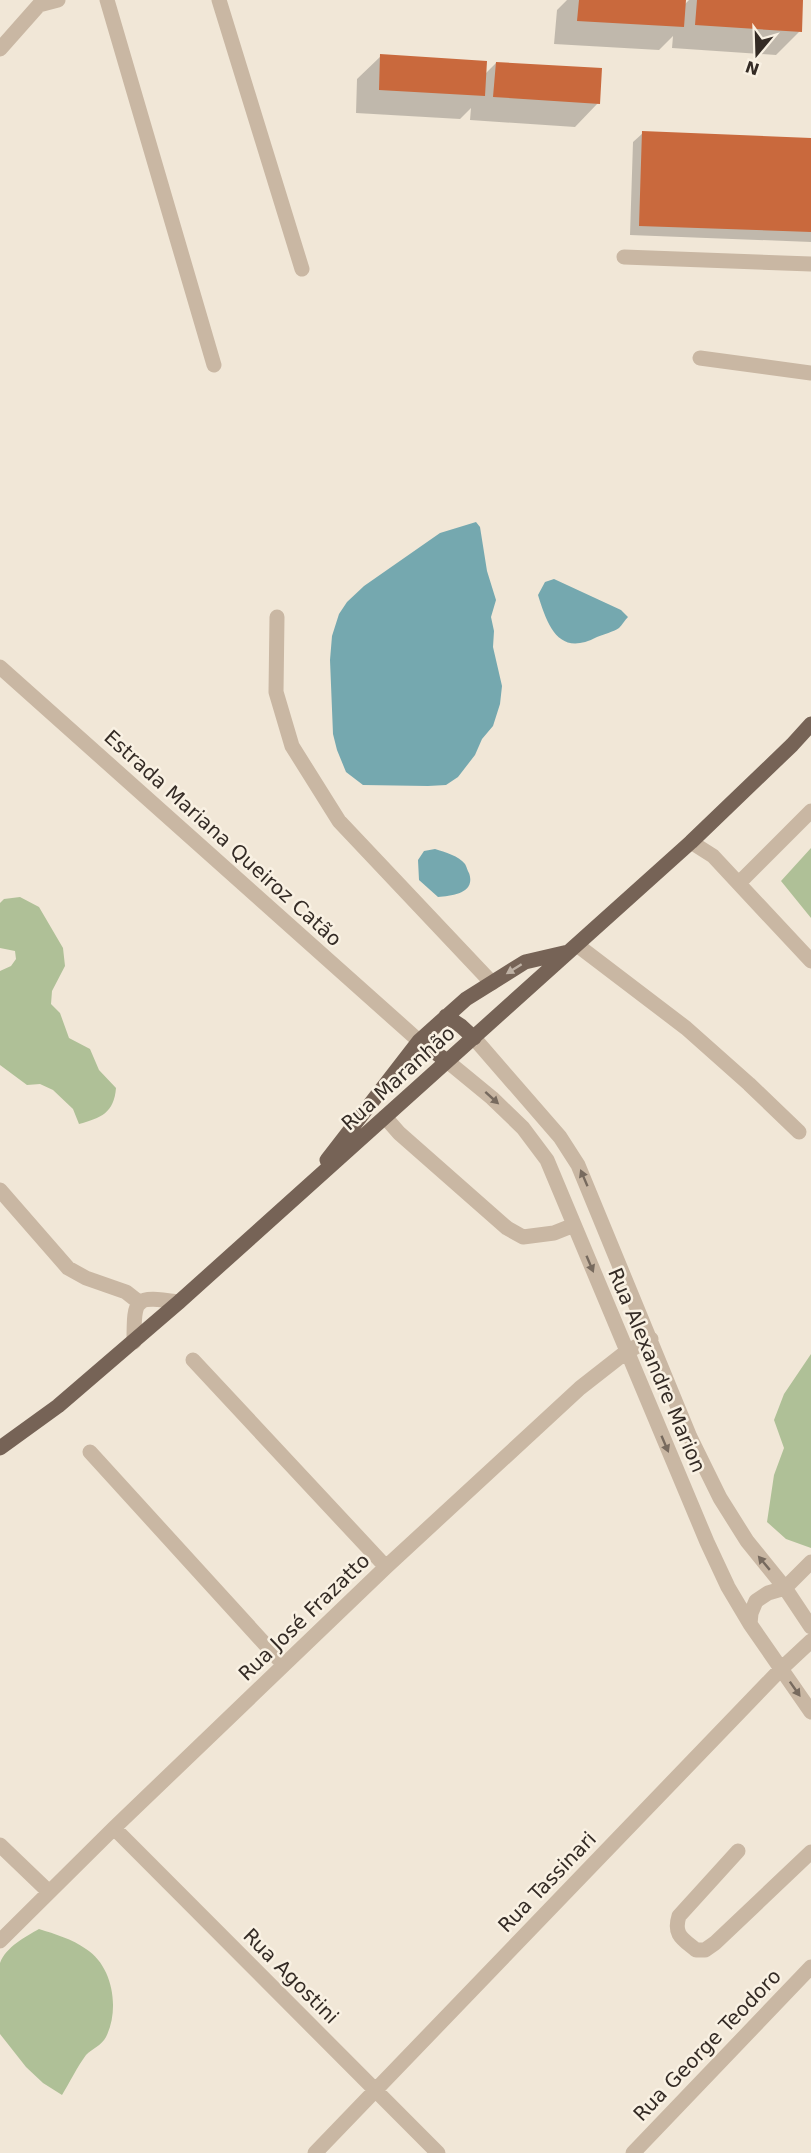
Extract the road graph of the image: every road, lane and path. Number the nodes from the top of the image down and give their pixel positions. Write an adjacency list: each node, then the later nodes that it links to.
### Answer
1 (58, 0): 4 (street)
2 (107, 0): 9 (street)
3 (219, 0): 7 (street)
4 (0, 49)
5 (624, 257): 6 (street)
6 (811, 264)
7 (302, 269)
8 (700, 358): 10 (street)
9 (214, 365)
10 (811, 373)
11 (277, 617): 19 (street)
12 (0, 667): 22 (street, Estrada Mariana Queiroz Catão)
13 (811, 724): 15 (main road, Rua Maranhão)
14 (811, 811): 16 (street)
15 (691, 842): 16 (street); 17 (main road, Rua Maranhão)
16 (739, 883): 18 (street)
17 (573, 948): 19 (main road, one-way to 19); 21 (main road, Rua Maranhão); 25 (street)
18 (811, 961)
19 (492, 983): 20 (main road)
20 (446, 1016): 21 (main road); 22 (main road)
21 (474, 1038): 23 (main road, Rua Maranhão); 31 (street, Rua Alexandre Marion, one-way to 21)
22 (419, 1041): 23 (main road); 26 (main road)
23 (447, 1061): 24 (main road, Rua Maranhão); 28 (street, Rua Alexandre Marion, one-way to 28)
24 (385, 1117): 26 (main road, Rua Maranhão); 28 (street)
25 (799, 1132)
26 (308, 1187): 29 (main road, Rua Maranhão)
27 (0, 1190): 30 (street)
28 (574, 1225): 33 (street, Rua Alexandre Marion, one-way to 33)
29 (180, 1302): 30 (street); 32 (main road, Rua Maranhão)
30 (140, 1303): 32 (street)
31 (651, 1339): 33 (street, Rua José Frazatto); 39 (street, Rua Alexandre Marion, one-way to 31)
32 (134, 1342): 35 (main road, Rua Maranhão)
33 (626, 1352): 38 (street, Rua José Frazatto); 40 (street, Rua Alexandre Marion, one-way to 40)
34 (193, 1360): 38 (street)
35 (0, 1448)
36 (90, 1452): 43 (street)
37 (811, 1562): 39 (street)
38 (386, 1568): 43 (street, Rua José Frazatto)
39 (785, 1588): 40 (street); 41 (street, Rua Alexandre Marion)
40 (750, 1624): 44 (street, Rua Alexandre Marion)
41 (811, 1627)
42 (811, 1641): 44 (street, Rua Tassinari)
43 (284, 1665): 46 (street, Rua José Frazatto)
44 (781, 1669): 45 (street, Rua Alexandre Marion, one-way to 45); 53 (street, Rua Tassinari)
45 (811, 1712)
46 (114, 1828): 50 (street, Rua José Frazatto); 53 (street, Rua Agostini)
47 (0, 1845): 50 (street)
48 (738, 1851): 49 (street)
49 (811, 1852)
50 (49, 1892): 51 (street, Rua José Frazatto)
51 (0, 1941)
52 (811, 1967): 56 (street, Rua George Teodoro)
53 (376, 2090): 54 (street, Rua Tassinari); 55 (street, Rua Agostini)
54 (315, 2153)
55 (438, 2153)
56 (633, 2153)

